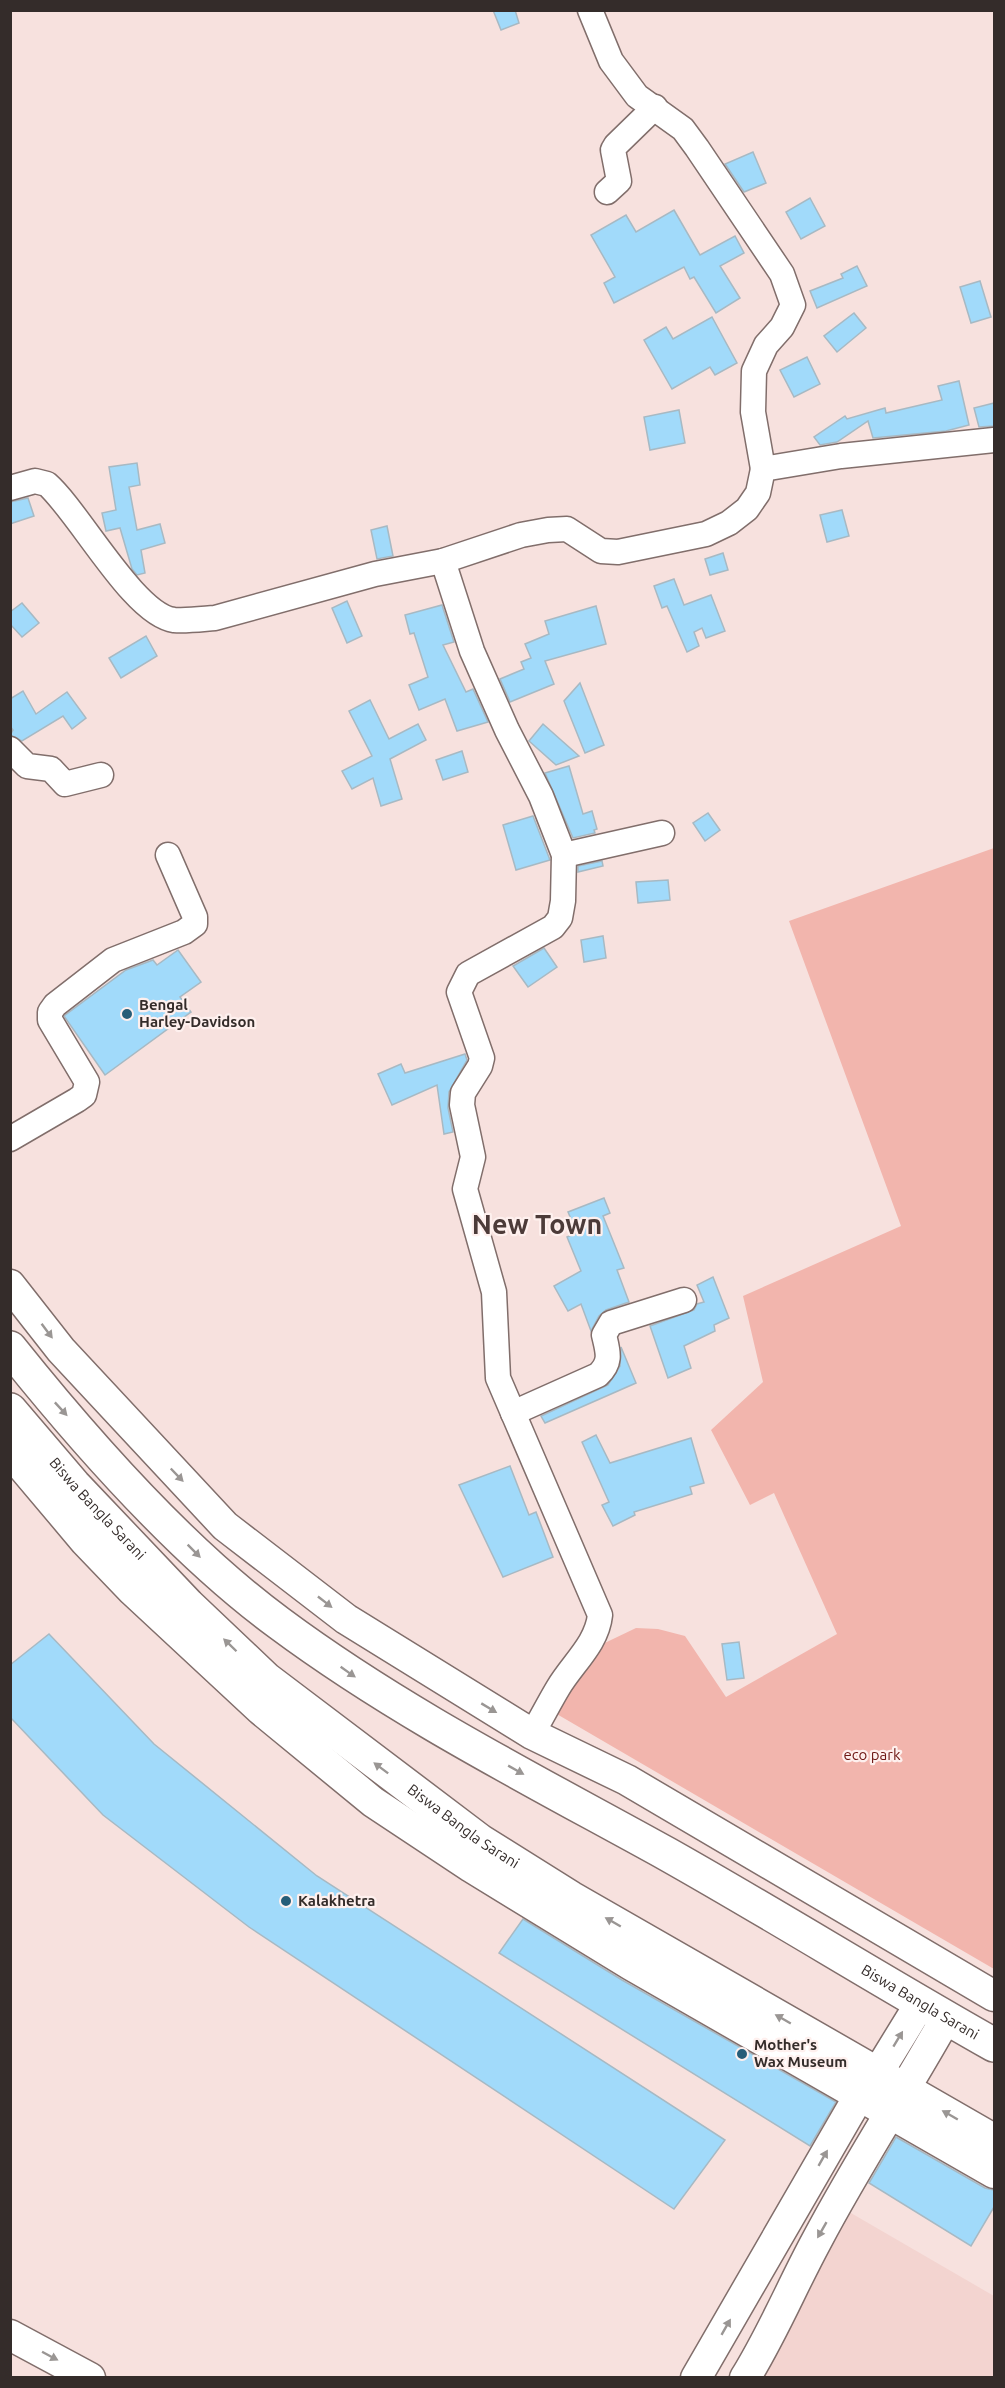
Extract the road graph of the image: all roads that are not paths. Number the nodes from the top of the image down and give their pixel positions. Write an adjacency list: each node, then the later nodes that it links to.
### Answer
1 (590, 10): 2 (street)
2 (655, 107): 3 (street); 5 (street)
3 (607, 192)
4 (994, 440): 5 (street)
5 (762, 469): 7 (street)
6 (10, 488): 7 (street)
7 (443, 561): 12 (street)
8 (10, 749): 9 (street)
9 (101, 775)
10 (662, 833): 12 (street)
11 (168, 855): 13 (street)
12 (564, 855): 18 (street)
13 (10, 1139)
14 (10, 1285): 20 (street, one-way to 20)
15 (684, 1300): 18 (street)
16 (10, 1348): 22 (main road, Biswa Bangla Sarani, one-way to 22)
17 (10, 1410): 24 (main road, Biswa Bangla Sarani, one-way to 17)
18 (513, 1413): 20 (street)
19 (10, 1452): 24 (street)
20 (532, 1734): 21 (street)
21 (994, 1996)
22 (933, 2011): 23 (main road, Biswa Bangla Sarani); 24 (street, one-way to 22); 25 (street)
23 (994, 2045)
24 (868, 2085): 25 (main road, Biswa Bangla Sarani); 30 (street, one-way to 24)
25 (897, 2102): 26 (main road, Biswa Bangla Sarani, one-way to 25); 27 (street); 31 (street, one-way to 31)
26 (994, 2141)
27 (994, 2174)
28 (10, 2335): 29 (street, one-way to 29)
29 (90, 2378)
30 (696, 2378)
31 (745, 2378)

